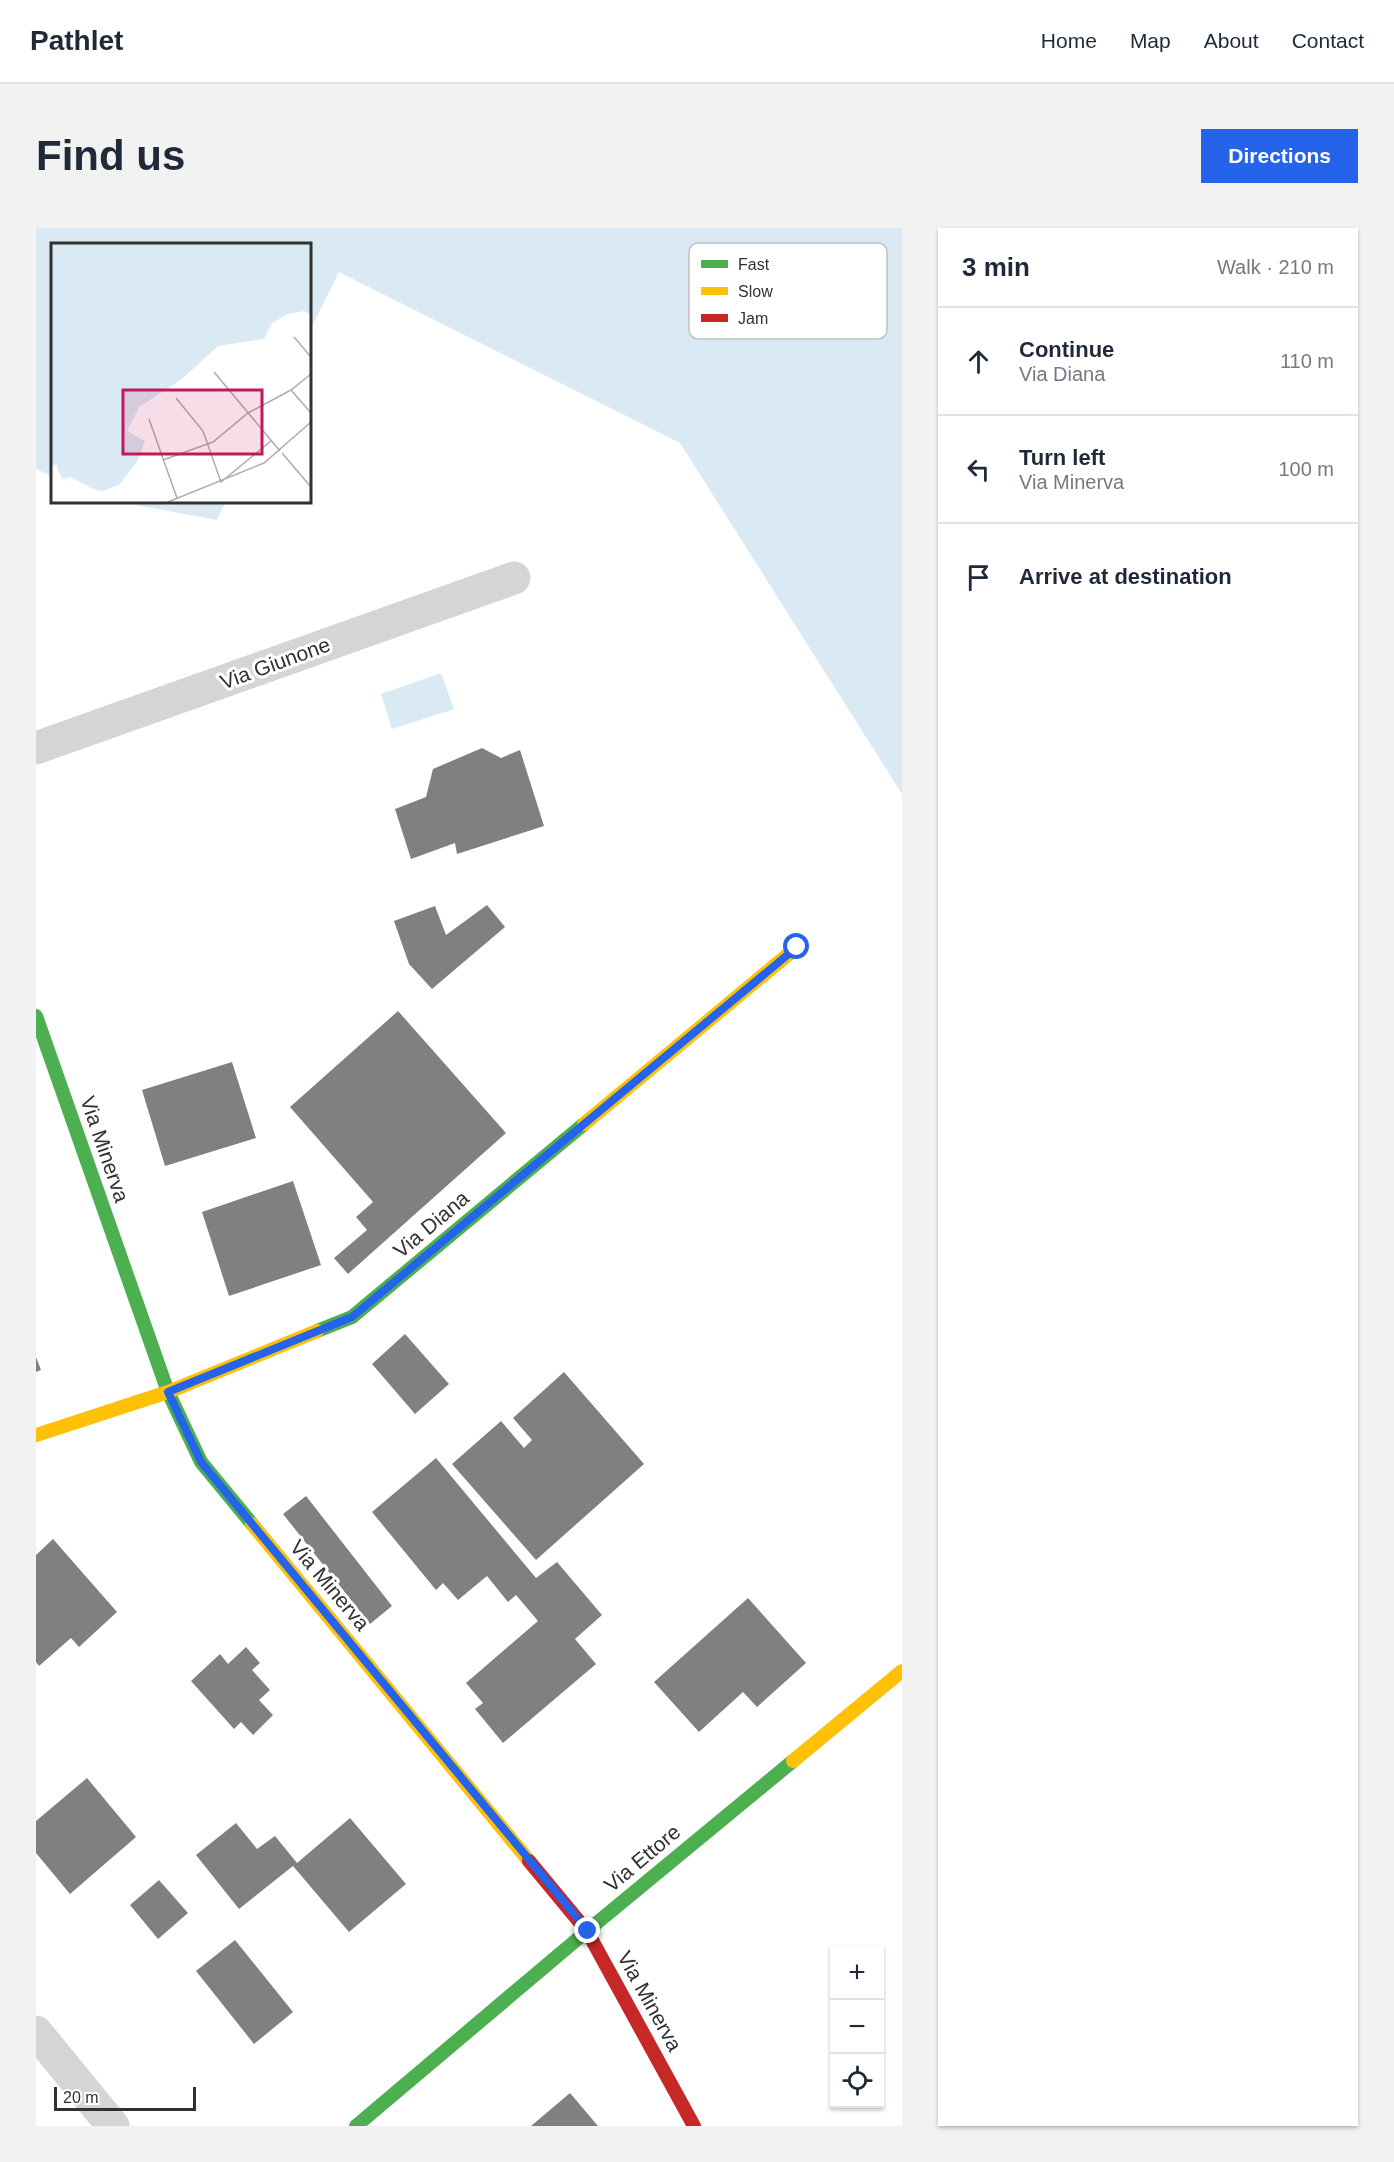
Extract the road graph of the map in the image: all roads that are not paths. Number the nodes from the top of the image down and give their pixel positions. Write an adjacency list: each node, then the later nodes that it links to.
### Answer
1 (514, 578): 2 (street, Via Giunone)
2 (36, 748)
3 (797, 947): 5 (street, Via Diana)
4 (36, 1016): 5 (street, Via Minerva)
5 (168, 1392): 6 (street, Via Diana); 8 (street, Via Minerva)
6 (36, 1436)
7 (902, 1671): 8 (street, Via Ettore)
8 (588, 1931): 11 (street, Via Ettore); 12 (street, Via Minerva)
9 (36, 2032): 10 (street)
10 (113, 2126)
11 (356, 2126)
12 (694, 2126)

